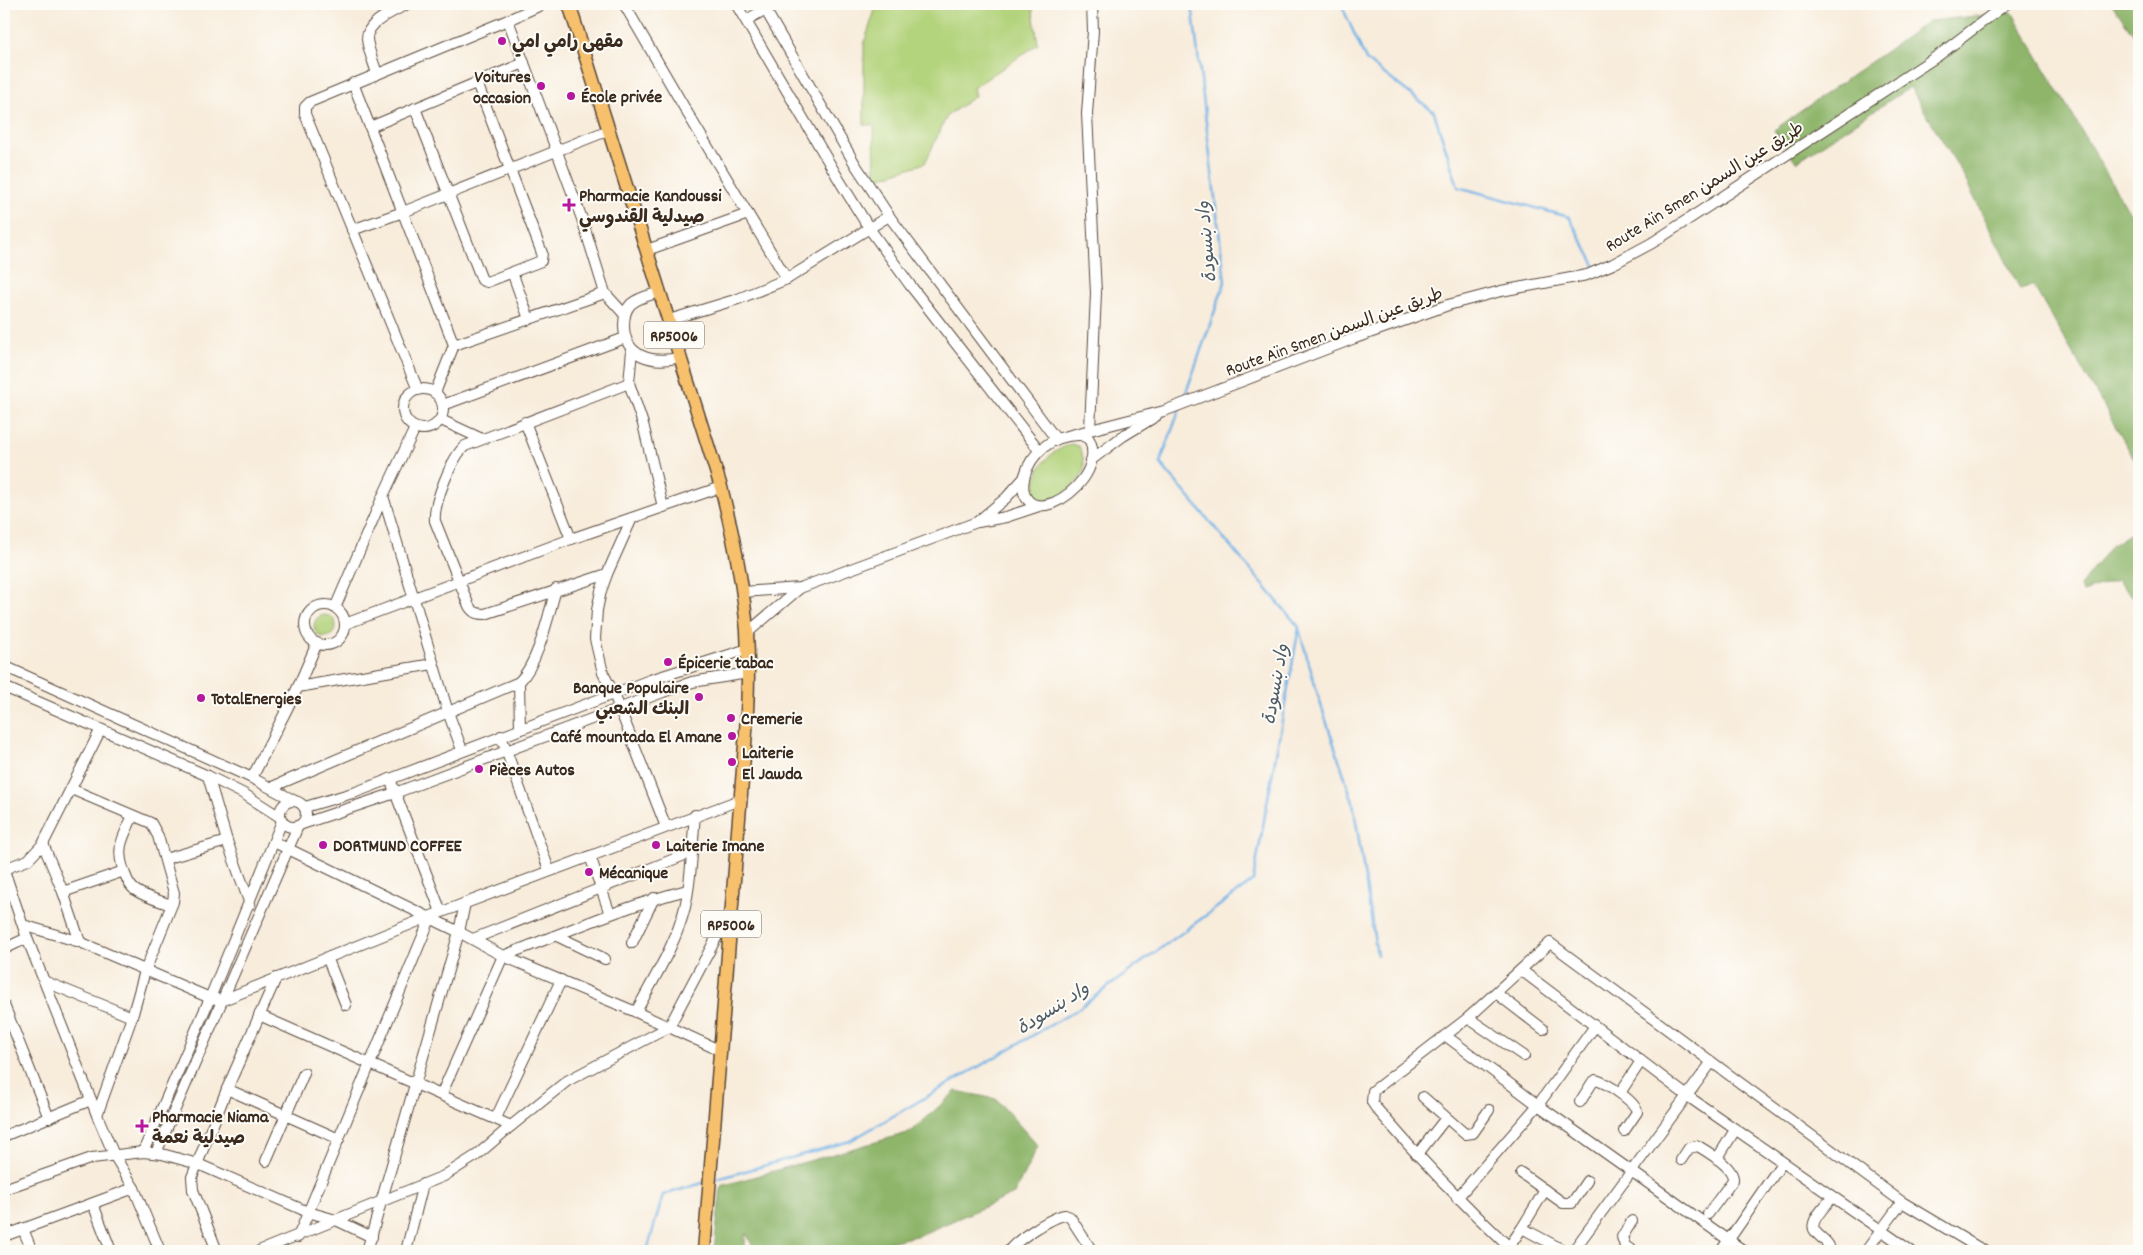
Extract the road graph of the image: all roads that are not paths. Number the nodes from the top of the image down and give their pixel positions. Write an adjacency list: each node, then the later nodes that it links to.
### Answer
1 (407, 4): 13 (street)
2 (543, 4): 10 (street)
3 (569, 4): 18 (main road, RP5006)
4 (624, 4): 23 (street)
5 (736, 4): 11 (street)
6 (776, 4): 9 (street)
7 (1092, 4): 47 (street)
8 (2001, 5): 43 (street, Route Aïn Smen طريق عين السمن)
9 (764, 7): 11 (street); 24 (street)
10 (508, 20): 12 (street); 13 (street)
11 (746, 20): 25 (street)
12 (524, 63): 15 (street); 19 (street)
13 (377, 74): 14 (street)
14 (353, 83): 17 (street); 26 (street)
15 (477, 83): 16 (street); 20 (street)
16 (415, 108): 17 (street); 21 (street)
17 (370, 127): 22 (street)
18 (609, 130): 19 (street); 27 (main road, RP5006)
19 (557, 152): 20 (street); 31 (street)
20 (510, 170): 21 (street); 28 (street)
21 (449, 194): 22 (street); 28 (street)
22 (403, 212): 26 (street); 36 (street)
23 (748, 214): 27 (street); 29 (street)
24 (889, 216): 25 (street); 50 (street)
25 (869, 228): 29 (street); 51 (street)
26 (352, 230): 40 (street)
27 (647, 250): 30 (main road, RP5006)
28 (512, 272): 33 (street)
29 (787, 279): 34 (street)
30 (660, 292): 32 (street); 34 (main road, RP5006)
31 (605, 293): 32 (street); 33 (street)
32 (624, 315): 35 (street)
33 (529, 319): 36 (street)
34 (669, 320): 38 (main road, RP5006)
35 (625, 338): 37 (street); 42 (street)
36 (454, 344): 41 (street)
37 (632, 350): 38 (street); 39 (street)
38 (681, 357): 54 (main road, RP5006)
39 (630, 383): 45 (street); 57 (street)
40 (418, 390): 41 (street); 46 (street)
41 (435, 393): 42 (street)
42 (443, 405): 44 (street)
43 (1164, 411): 47 (street, Route Aïn Smen طريق عين السمن); 52 (street, Route Aïn Smen طريق عين السمن)
44 (441, 420): 46 (street); 49 (street)
45 (525, 422): 49 (street); 60 (street)
46 (415, 428): 55 (street)
47 (1090, 429): 48 (street, Route Aïn Smen طريق عين السمن)
48 (1071, 435): 50 (street); 52 (street)
49 (482, 439): 62 (street)
50 (1056, 439): 51 (street)
51 (1040, 450): 53 (street)
52 (1092, 460): 56 (street)
53 (1024, 478): 56 (street); 59 (street)
54 (721, 487): 57 (street); 65 (main road, RP5006)
55 (383, 496): 66 (street); 67 (street)
56 (1038, 506): 59 (street)
57 (663, 507): 58 (street)
58 (632, 518): 60 (street); 61 (street)
59 (977, 522): 63 (street)
60 (571, 539): 62 (street)
61 (607, 574): 64 (street); 78 (street)
62 (460, 580): 64 (street); 66 (street)
63 (800, 588): 65 (street); 69 (street)
64 (556, 589): 75 (street)
65 (743, 592): 69 (main road, RP5006)
66 (412, 598): 68 (street); 72 (street)
67 (335, 608): 68 (street); 70 (street)
68 (345, 624): 70 (street)
69 (747, 633): 71 (main road, RP5006)
70 (317, 643): 77 (street)
71 (748, 649): 74 (main road, RP5006); 78 (street)
72 (433, 664): 77 (street); 80 (street)
73 (4, 666): 87 (street)
74 (748, 673): 79 (street); 93 (main road, RP5006)
75 (519, 682): 80 (street); 81 (street)
76 (4, 687): 82 (street)
77 (298, 687): 87 (street)
78 (614, 694): 79 (street); 81 (street)
79 (620, 708): 85 (street); 99 (street)
80 (448, 712): 84 (street); 89 (street)
81 (520, 729): 83 (street)
82 (100, 731): 86 (street); 90 (street)
83 (501, 736): 84 (street); 85 (street)
84 (462, 750): 88 (street)
85 (507, 751): 91 (street); 108 (street)
86 (208, 776): 97 (street); 100 (street)
87 (252, 778): 89 (street)
88 (390, 779): 91 (street); 94 (street)
89 (272, 788): 92 (street)
90 (71, 789): 96 (street); 102 (street)
91 (396, 793): 98 (street); 118 (street)
92 (293, 800): 94 (street); 97 (street)
93 (742, 800): 95 (street); 117 (main road, RP5006)
94 (305, 807): 98 (street)
95 (695, 815): 99 (street); 104 (street)
96 (133, 816): 106 (street); 109 (street)
97 (281, 819): 98 (street); 101 (street)
98 (300, 825): 103 (street)
99 (666, 827): 105 (street)
100 (227, 841): 106 (street); 115 (street)
101 (274, 842): 103 (street); 115 (street)
102 (43, 844): 107 (street); 112 (street)
103 (288, 850): 120 (street); 139 (street)
104 (692, 852): 110 (street); 111 (street)
105 (590, 856): 108 (street); 110 (street)
106 (166, 859): 116 (street)
107 (4, 869): 121 (street)
108 (549, 870): 114 (street)
109 (124, 871): 112 (street); 116 (street)
110 (600, 888): 119 (street); 125 (street)
111 (687, 890): 113 (street); 142 (street)
112 (63, 892): 126 (street)
113 (654, 898): 119 (street); 127 (street)
114 (465, 903): 118 (street); 122 (street)
115 (250, 904): 138 (street)
116 (171, 905): 132 (street)
117 (732, 908): 147 (street); 150 (main road, RP5006)
118 (441, 912): 120 (street)
119 (610, 914): 123 (street)
120 (428, 918): 122 (street); 130 (street); 154 (street)
121 (23, 925): 124 (street); 126 (street)
122 (459, 932): 125 (street); 156 (street)
123 (557, 936): 129 (street); 131 (street)
124 (27, 938): 128 (street); 136 (street)
125 (473, 939): 129 (street)
126 (80, 942): 132 (street)
127 (632, 943)
128 (4, 949)
129 (503, 956): 135 (street); 159 (street)
130 (327, 957): 134 (street); 140 (street)
131 (605, 959)
132 (145, 970): 138 (street); 144 (street)
133 (1521, 970): 137 (street); 146 (street); 153 (street)
134 (276, 978): 139 (street); 143 (street)
135 (560, 980): 142 (street); 169 (street)
136 (46, 982): 144 (street); 162 (street)
137 (1496, 992): 145 (street); 148 (street)
138 (210, 998): 139 (street); 176 (street)
139 (223, 1000): 177 (street)
140 (346, 1005)
141 (4, 1006): 168 (street)
142 (636, 1012): 147 (street)
143 (259, 1014): 154 (street); 157 (street)
144 (132, 1017): 166 (street)
145 (1468, 1018): 149 (street); 151 (street)
146 (1595, 1026): 152 (street); 164 (street)
147 (669, 1027): 150 (street); 171 (street)
148 (1543, 1029)
149 (1446, 1036): 164 (street); 179 (street)
150 (722, 1051): 216 (main road, RP5006)
151 (1524, 1056)
152 (1641, 1061): 158 (street); 160 (street)
153 (1711, 1063): 160 (street); 195 (street)
154 (369, 1065): 156 (street); 175 (street)
155 (304, 1073): 167 (street)
156 (415, 1085): 159 (street); 194 (street)
157 (227, 1089): 167 (street); 183 (street)
158 (1620, 1094): 163 (street); 173 (street)
159 (441, 1095): 169 (street)
160 (1686, 1095): 172 (street); 185 (street)
161 (1422, 1097): 170 (street)
162 (91, 1100): 166 (street); 168 (street)
163 (1580, 1102)
164 (1538, 1105): 185 (street); 193 (street)
165 (1489, 1110): 170 (street)
166 (97, 1114): 178 (street)
167 (285, 1115): 175 (street); 182 (street)
168 (49, 1118): 174 (street)
169 (496, 1118): 171 (street)
170 (1446, 1118): 179 (street)
171 (511, 1126): 188 (street)
172 (1735, 1130): 180 (street); 184 (street)
173 (1624, 1131)
174 (4, 1136)
175 (339, 1139): 197 (street)
176 (143, 1152): 177 (street); 178 (street)
177 (156, 1153): 183 (street)
178 (114, 1154): 189 (street); 190 (street)
179 (1417, 1155): 193 (street)
180 (1717, 1159): 181 (street); 198 (street)
181 (1680, 1160)
182 (266, 1161)
183 (198, 1164): 197 (street); 212 (street)
184 (1782, 1164): 192 (street); 207 (street)
185 (1632, 1172): 207 (street); 220 (street)
186 (1521, 1173): 191 (street)
187 (1588, 1181): 191 (street)
188 (423, 1184): 194 (street); 215 (street)
189 (4, 1188)
190 (134, 1188): 196 (street); 211 (street)
191 (1546, 1190): 201 (street)
192 (1833, 1197): 203 (street); 224 (street)
193 (1457, 1198): 208 (street)
194 (383, 1201): 199 (street); 206 (street)
195 (1902, 1202): 203 (street); 227 (street)
196 (93, 1204): 202 (street); 210 (street)
197 (308, 1212): 199 (street); 205 (street)
198 (1708, 1214)
199 (336, 1220): 205 (street); 206 (street)
200 (1632, 1221): 221 (street)
201 (1522, 1228): 208 (street); 219 (street)
202 (23, 1229): 204 (street); 209 (street)
203 (1880, 1231): 225 (street); 226 (street)
204 (4, 1236)
205 (298, 1237): 213 (street)
206 (372, 1237): 214 (street)
207 (1729, 1240): 222 (street); 223 (street)
208 (1511, 1249)
209 (32, 1251)
210 (111, 1251)
211 (160, 1251)
212 (217, 1251)
213 (259, 1251)
214 (367, 1251)
215 (406, 1251)
216 (704, 1251)
217 (1008, 1251): 218 (street)
218 (1092, 1251)
219 (1565, 1251)
220 (1573, 1251)
221 (1633, 1251)
222 (1721, 1251)
223 (1744, 1251)
224 (1826, 1251)
225 (1866, 1251)
226 (1911, 1251)
227 (1984, 1251)

